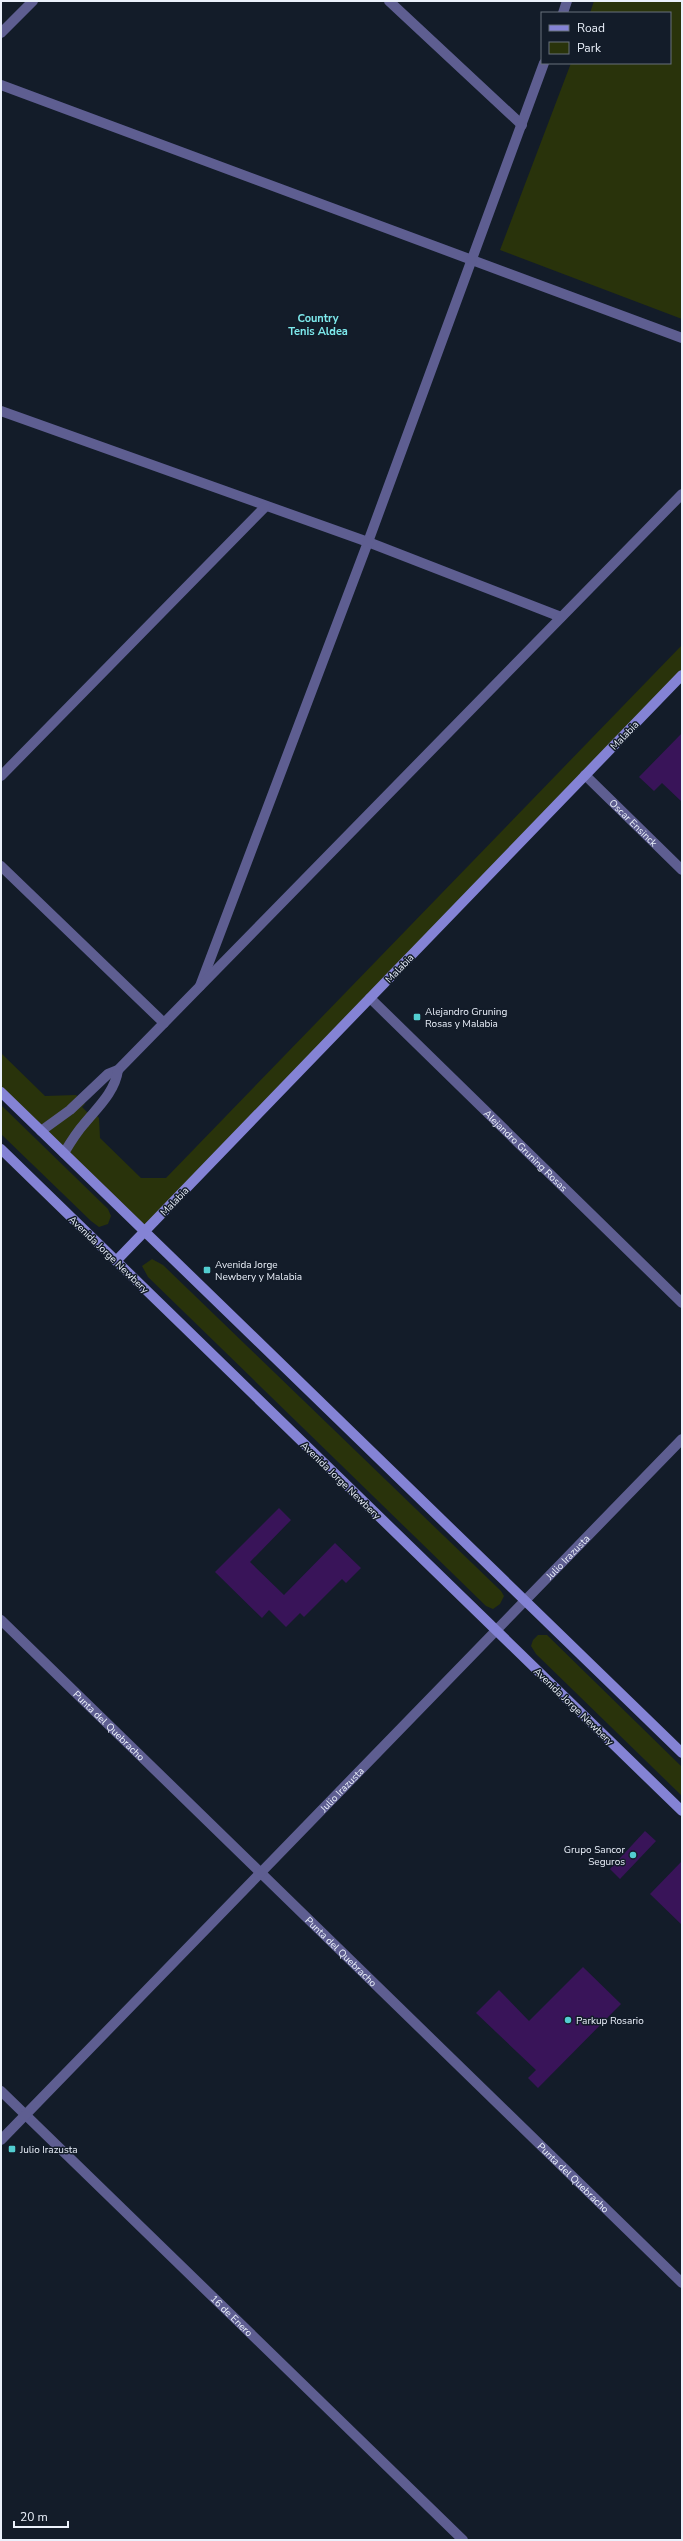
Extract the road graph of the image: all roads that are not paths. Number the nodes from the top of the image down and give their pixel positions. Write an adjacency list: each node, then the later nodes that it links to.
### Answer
1 (33, 1): 5 (street)
2 (389, 1): 8 (street)
3 (567, 1): 4 (street)
4 (563, 12)
5 (1, 33)
6 (544, 64): 8 (street)
7 (1, 85): 9 (street)
8 (522, 125): 9 (street)
9 (472, 260): 10 (street); 14 (street)
10 (682, 338)
11 (1, 411): 13 (street)
12 (682, 494): 15 (street)
13 (265, 507): 14 (street); 18 (street)
14 (368, 542): 15 (street); 21 (street)
15 (561, 617): 21 (street)
16 (682, 675): 17 (main road, Malabia)
17 (585, 775): 20 (street, Oscar Ensinck); 22 (main road, Malabia)
18 (1, 776)
19 (1, 866): 23 (street)
20 (682, 870)
21 (200, 986): 23 (street)
22 (370, 998): 29 (main road, Malabia); 31 (street, Alejandro Gruning Rosas)
23 (164, 1022): 24 (street)
24 (118, 1070): 26 (street); 28 (street)
25 (1, 1092): 26 (main road)
26 (41, 1131): 28 (main road)
27 (1, 1149): 30 (main road, Avenida Jorge Newbery)
28 (64, 1153): 29 (main road)
29 (145, 1231): 30 (main road, Malabia); 33 (main road)
30 (116, 1261): 35 (main road, Avenida Jorge Newbery)
31 (682, 1303)
32 (682, 1439): 33 (street, Julio Irazusta)
33 (525, 1600): 35 (street, Julio Irazusta); 36 (main road)
34 (1, 1620): 38 (street, Punta del Quebracho)
35 (496, 1630): 37 (main road, Avenida Jorge Newbery); 38 (street, Julio Irazusta)
36 (682, 1753)
37 (682, 1810)
38 (260, 1873): 40 (street, Julio Irazusta); 42 (street, Punta del Quebracho)
39 (1, 2091): 40 (street, 16 de Enero)
40 (26, 2115): 41 (street, Julio Irazusta); 43 (street, 16 de Enero)
41 (1, 2140)
42 (682, 2283)
43 (463, 2540)

